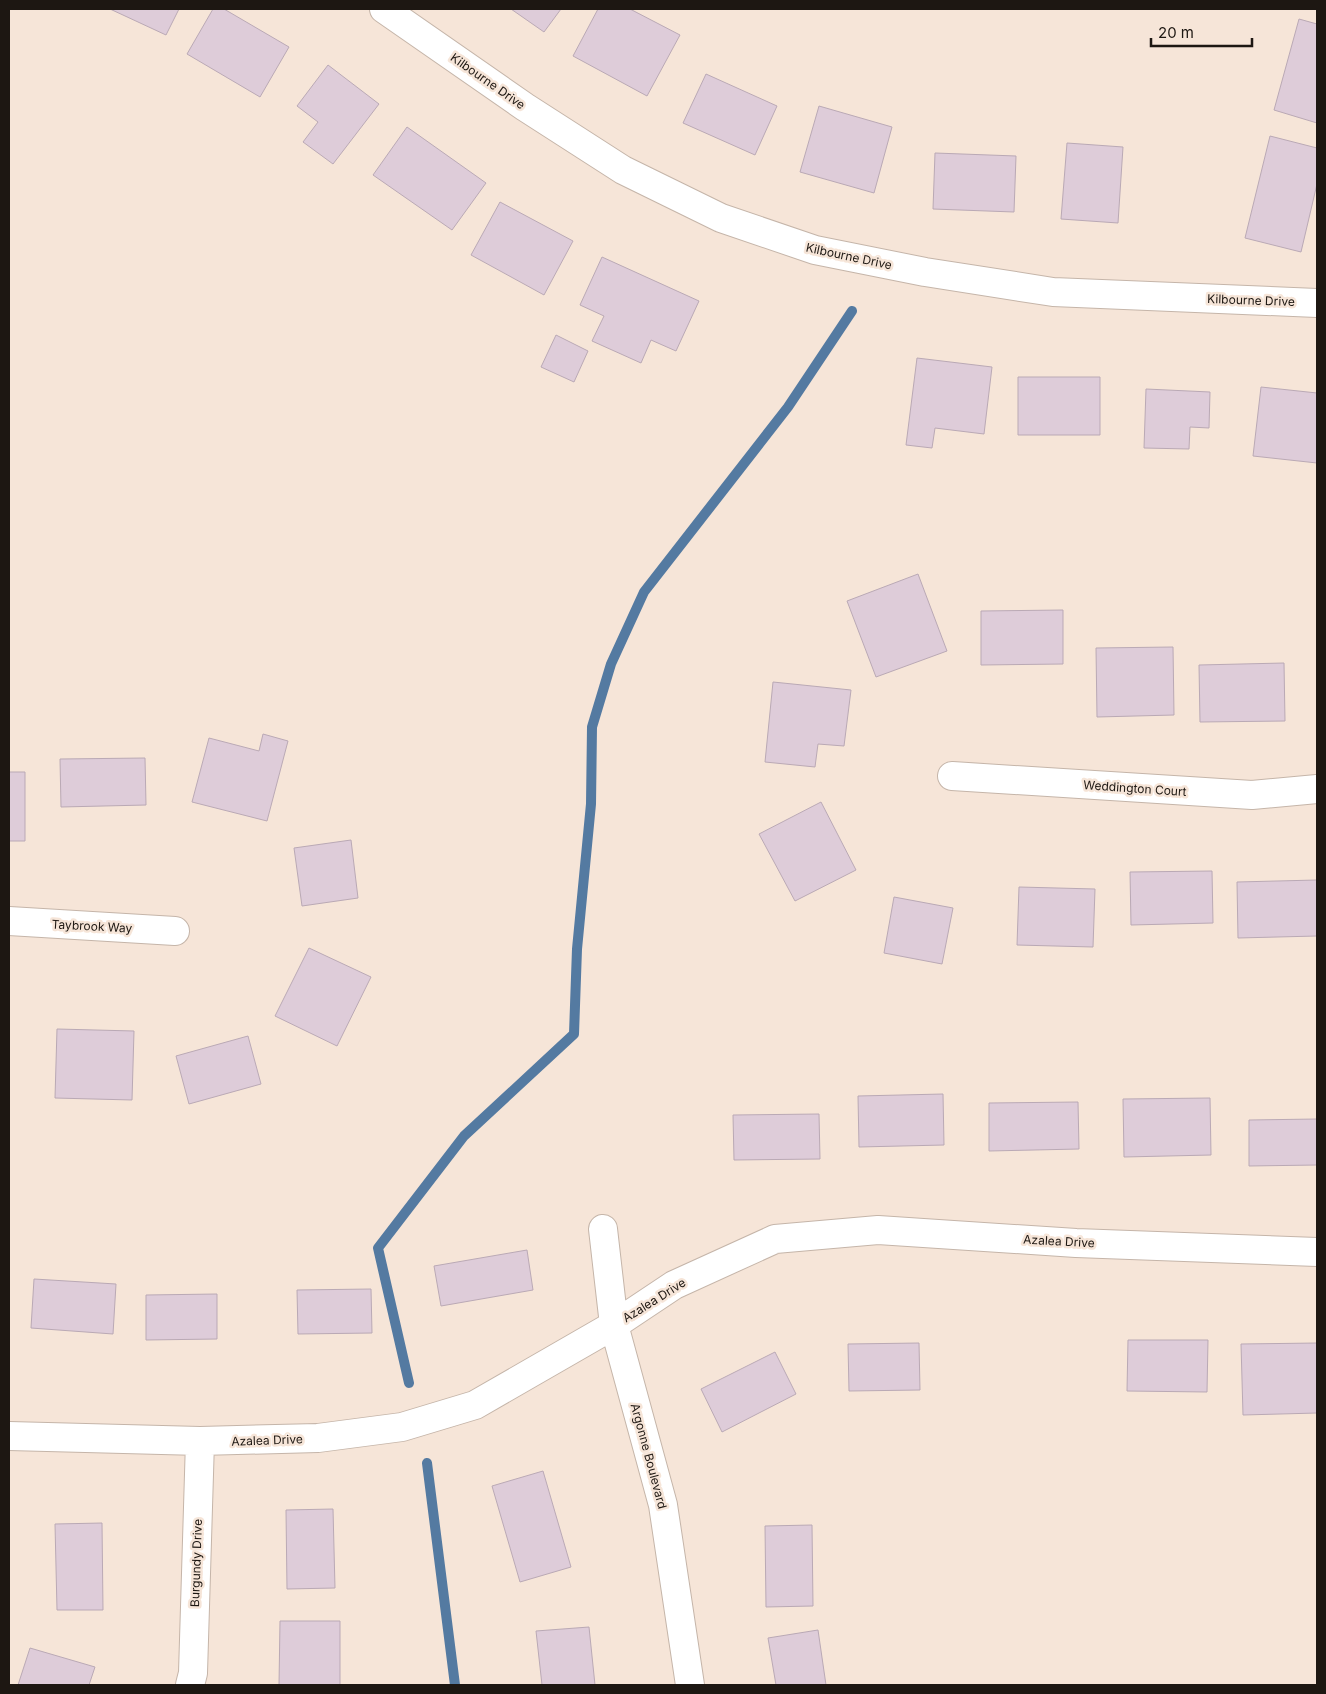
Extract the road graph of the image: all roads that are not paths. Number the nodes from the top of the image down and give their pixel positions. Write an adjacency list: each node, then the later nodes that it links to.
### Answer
1 (384, 9): 2 (street, Kilbourne Drive)
2 (1317, 303)
3 (952, 776): 4 (street, Weddington Court)
4 (1317, 789)
5 (9, 921): 6 (street, Taybrook Way)
6 (174, 931)
7 (603, 1229): 9 (street, Argonne Boulevard)
8 (1317, 1252): 9 (street, Azalea Drive)
9 (614, 1325): 11 (street, Azalea Drive); 13 (street, Argonne Boulevard)
10 (9, 1436): 11 (street, Azalea Drive)
11 (200, 1441): 12 (street, Burgundy Drive)
12 (190, 1685)
13 (690, 1685)

